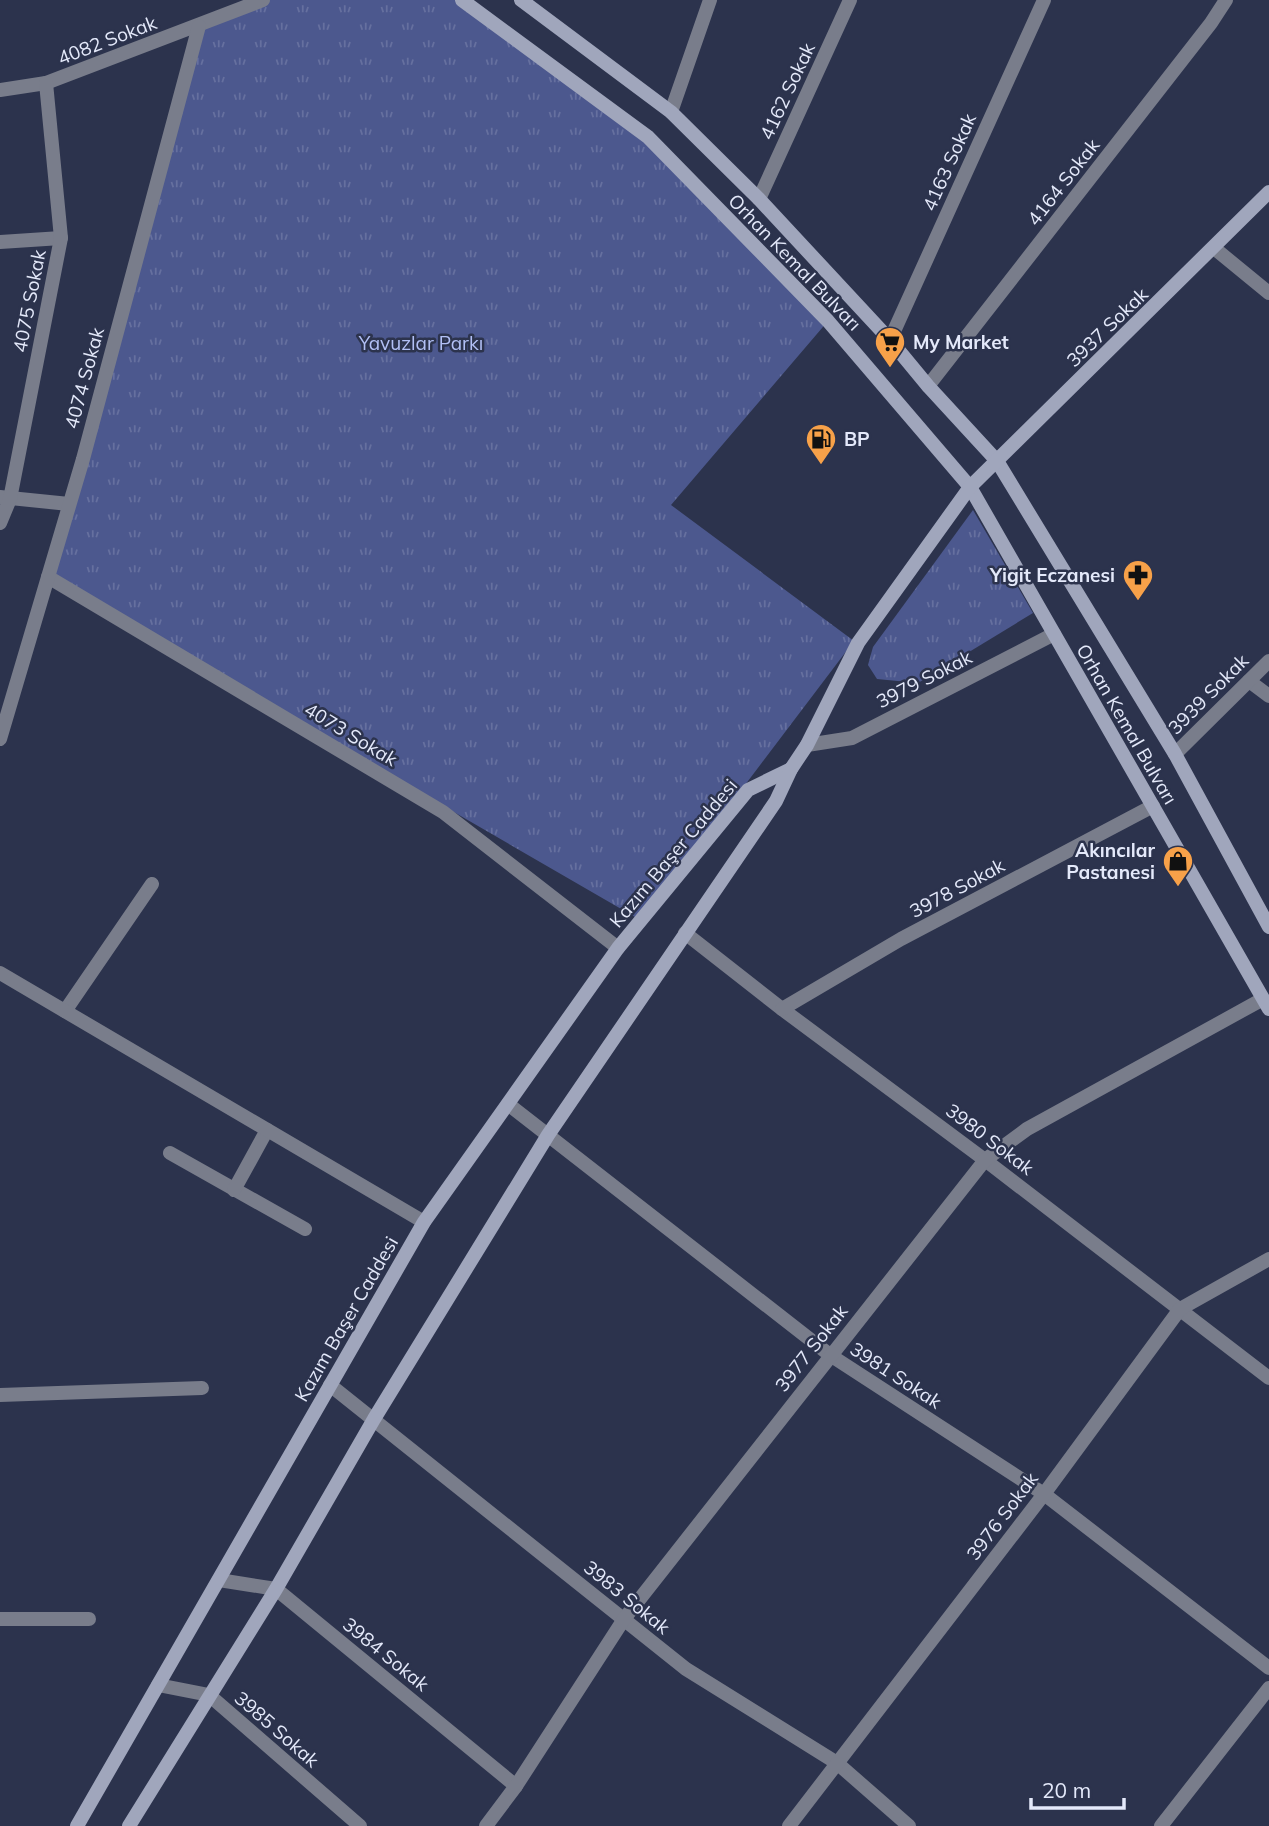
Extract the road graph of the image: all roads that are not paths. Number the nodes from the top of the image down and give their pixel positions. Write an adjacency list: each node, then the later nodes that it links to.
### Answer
1 (263, 0): 8 (street, 4082 Sokak)
2 (462, 0): 21 (main road, Orhan Kemal Bulvarı)
3 (521, 0): 11 (main road, Orhan Kemal Bulvarı)
4 (710, 0): 11 (street)
5 (850, 0): 13 (street, 4162 Sokak)
6 (1044, 0): 18 (street, 4163 Sokak)
7 (1226, 0): 19 (street, 4164 Sokak)
8 (199, 26): 9 (street, 4082 Sokak); 23 (street, 4074 Sokak)
9 (46, 83): 10 (street, 4082 Sokak); 14 (street, 4075 Sokak)
10 (0, 90)
11 (671, 112): 13 (main road, Orhan Kemal Bulvarı)
12 (1269, 192): 16 (main road, 3937 Sokak)
13 (759, 199): 18 (main road, Orhan Kemal Bulvarı)
14 (61, 238): 15 (street); 22 (street, 4075 Sokak)
15 (0, 242)
16 (1214, 248): 17 (street); 20 (main road, 3937 Sokak)
17 (1269, 293)
18 (890, 340): 19 (main road, Orhan Kemal Bulvarı)
19 (928, 386): 20 (main road, Orhan Kemal Bulvarı)
20 (998, 461): 21 (main road, 3937 Sokak); 32 (main road, Orhan Kemal Bulvarı)
21 (970, 487): 26 (main road, Orhan Kemal Bulvarı); 31 (main road)
22 (5, 498): 23 (street); 24 (street, 4075 Sokak)
23 (69, 505): 25 (street, 4074 Sokak)
24 (0, 523)
25 (48, 577): 30 (street, 4074 Sokak); 38 (street, 4073 Sokak)
26 (1054, 634): 31 (street, 3979 Sokak); 34 (main road, Orhan Kemal Bulvarı)
27 (1269, 661): 28 (street, 3939 Sokak)
28 (1249, 681): 29 (street); 32 (street, 3939 Sokak)
29 (1269, 696)
30 (0, 739)
31 (807, 745): 33 (main road)
32 (1175, 754): 36 (main road, Orhan Kemal Bulvarı)
33 (791, 769): 37 (main road); 38 (main road, Kazım Başer Caddesi)
34 (1153, 806): 40 (main road, Orhan Kemal Bulvarı); 41 (street, 3978 Sokak)
35 (152, 884): 42 (street)
36 (1269, 927)
37 (685, 933): 41 (street, 3980 Sokak); 45 (main road)
38 (618, 948): 43 (main road, Kazım Başer Caddesi)
39 (0, 973): 42 (street)
40 (1266, 1004): 47 (street, 3977 Sokak)
41 (782, 1009): 47 (street, 3980 Sokak)
42 (65, 1011): 44 (street)
43 (508, 1104): 45 (street, 3981 Sokak); 49 (main road, Kazım Başer Caddesi)
44 (267, 1130): 48 (street); 49 (street)
45 (548, 1135): 53 (street, 3981 Sokak); 58 (main road)
46 (170, 1153): 48 (street)
47 (985, 1160): 52 (street, 3980 Sokak); 53 (street, 3977 Sokak)
48 (234, 1189): 50 (street)
49 (424, 1222): 55 (main road, Kazım Başer Caddesi)
50 (305, 1229)
51 (1269, 1259): 52 (street, 3976 Sokak)
52 (1180, 1309): 54 (street, 3980 Sokak); 59 (street, 3976 Sokak)
53 (830, 1355): 59 (street, 3981 Sokak); 64 (street, 3977 Sokak)
54 (1269, 1378)
55 (330, 1385): 58 (street, 3983 Sokak); 60 (main road, Kazım Başer Caddesi)
56 (202, 1388): 57 (street)
57 (0, 1395)
58 (374, 1419): 61 (main road); 64 (street, 3983 Sokak)
59 (1044, 1494): 65 (street, 3981 Sokak); 69 (street, 3976 Sokak)
60 (219, 1580): 61 (street); 66 (main road, Kazım Başer Caddesi)
61 (276, 1589): 68 (main road); 70 (street, 3984 Sokak)
62 (0, 1619): 63 (street)
63 (89, 1619)
64 (624, 1619): 69 (street, 3983 Sokak); 70 (street, 3977 Sokak)
65 (1269, 1668)
66 (158, 1685): 68 (street, 3985 Sokak); 71 (main road, Kazım Başer Caddesi)
67 (1269, 1688): 77 (street)
68 (209, 1695): 72 (main road); 73 (street, 3985 Sokak)
69 (837, 1763): 75 (street, 3976 Sokak); 76 (street, 3983 Sokak)
70 (516, 1786): 74 (street, 3977 Sokak)
71 (77, 1826)
72 (130, 1826)
73 (360, 1826)
74 (486, 1826)
75 (789, 1826)
76 (909, 1826)
77 (1161, 1826)

